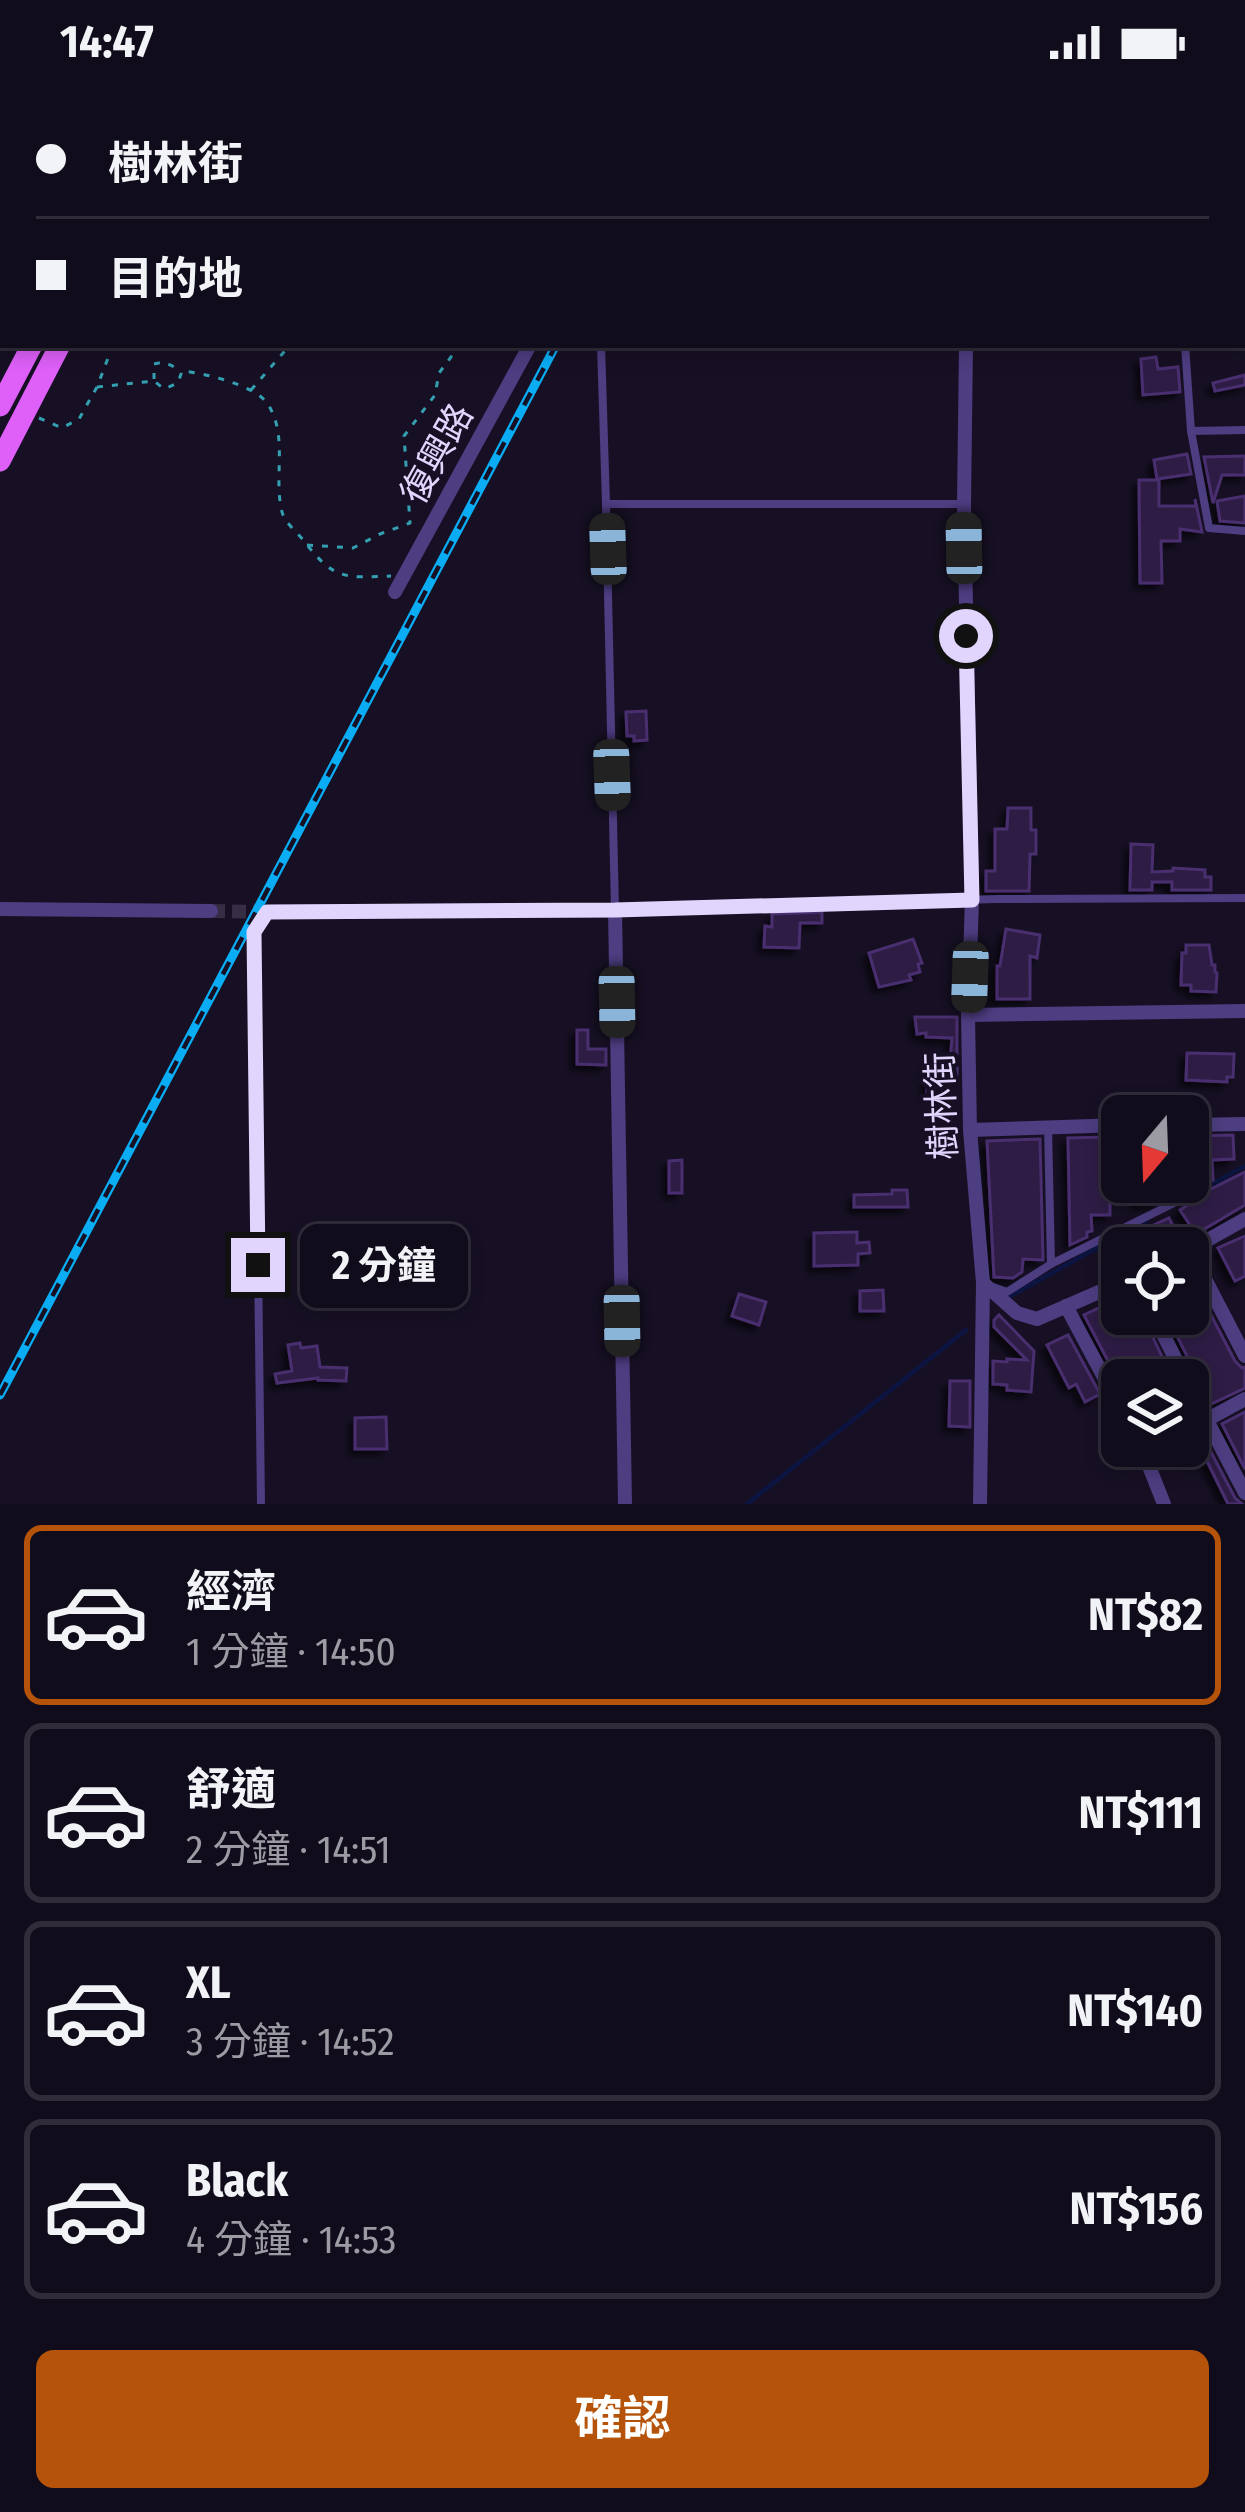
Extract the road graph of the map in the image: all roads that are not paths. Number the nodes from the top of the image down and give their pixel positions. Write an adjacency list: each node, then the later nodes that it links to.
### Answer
1 (30, 348): 7 (main road)
2 (59, 348): 10 (main road)
3 (528, 348): 14 (street, 復興路)
4 (601, 348): 11 (lane)
5 (966, 348): 12 (street, 樹林街)
6 (1185, 348): 9 (lane)
7 (0, 406)
8 (1245, 430): 9 (lane)
9 (1192, 431): 13 (lane)
10 (0, 461)
11 (606, 504): 12 (lane); 19 (lane)
12 (964, 504): 16 (street, 樹林街)
13 (1245, 531)
14 (395, 592)
15 (1245, 898): 16 (lane)
16 (972, 900): 19 (lane); 22 (street, 樹林街)
17 (0, 909): 18 (street)
18 (211, 910)
19 (615, 910): 20 (street); 44 (street)
20 (267, 912): 43 (lane)
21 (1245, 1011): 22 (street)
22 (968, 1015): 27 (street, 樹林街)
23 (1245, 1124): 25 (street)
24 (1101, 1125): 26 (street)
25 (1209, 1125)
26 (1048, 1126): 27 (street); 31 (lane)
27 (970, 1130): 32 (street, 樹林街)
28 (1174, 1203): 31 (lane)
29 (1245, 1219): 30 (street)
30 (1209, 1240)
31 (1051, 1264): 32 (lane)
32 (983, 1283): 35 (street); 45 (street, 樹林街)
33 (1209, 1288): 36 (street)
34 (1101, 1291): 35 (street)
35 (1066, 1306): 37 (street)
36 (1245, 1356)
37 (1101, 1372)
38 (1245, 1399): 39 (street)
39 (1209, 1419)
40 (1209, 1424): 42 (street)
41 (1153, 1467): 46 (street)
42 (1245, 1493)
43 (261, 1504)
44 (625, 1504)
45 (980, 1504)
46 (1164, 1504)

